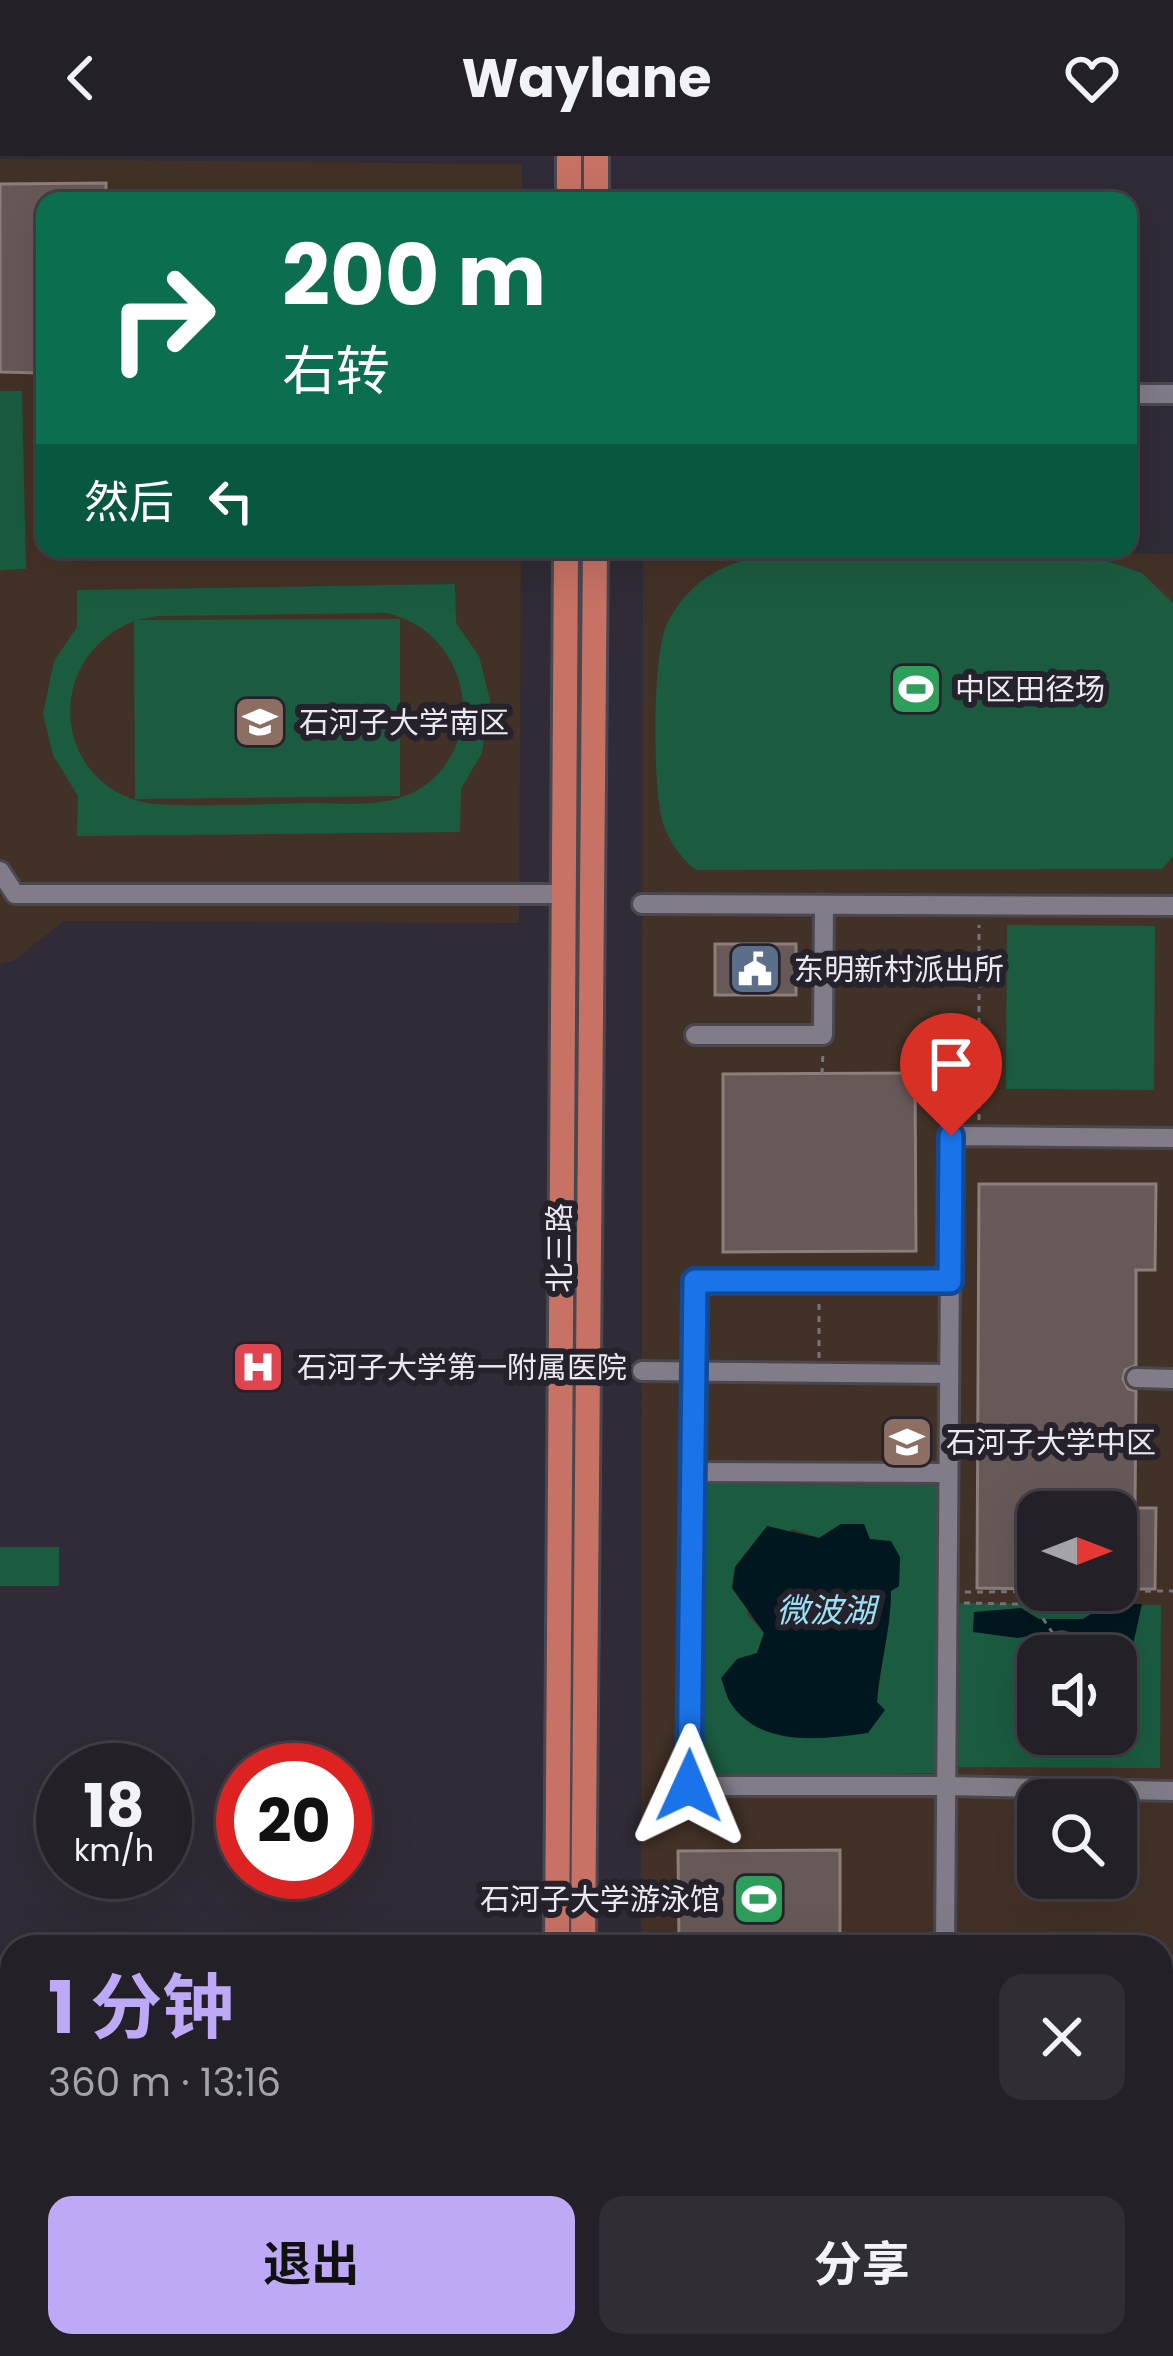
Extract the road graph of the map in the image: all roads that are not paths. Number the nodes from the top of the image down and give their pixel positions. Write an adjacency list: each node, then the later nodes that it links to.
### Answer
1 (569, 156): 3 (main road)
2 (596, 156): 4 (main road)
3 (569, 192)
4 (596, 192)
5 (1137, 394): 6 (lane)
6 (1173, 394)
7 (566, 558): 10 (main road, 北三路)
8 (595, 558): 27 (main road, 北三路)
9 (0, 871): 10 (lane)
10 (562, 894): 26 (main road, 北三路)
11 (642, 904): 12 (lane)
12 (824, 904): 13 (lane); 14 (lane)
13 (1173, 906)
14 (695, 1035)
15 (1173, 1138): 16 (lane)
16 (950, 1281): 18 (lane); 19 (lane)
17 (642, 1371): 18 (lane)
18 (694, 1372): 19 (lane); 22 (lane)
19 (949, 1374): 23 (lane)
20 (1136, 1378): 21 (lane)
21 (1173, 1379)
22 (693, 1472): 23 (lane); 24 (lane)
23 (949, 1473): 24 (lane)
24 (946, 1786): 25 (lane); 28 (lane)
25 (1173, 1791)
26 (556, 1935)
27 (583, 1935)
28 (945, 1935)

